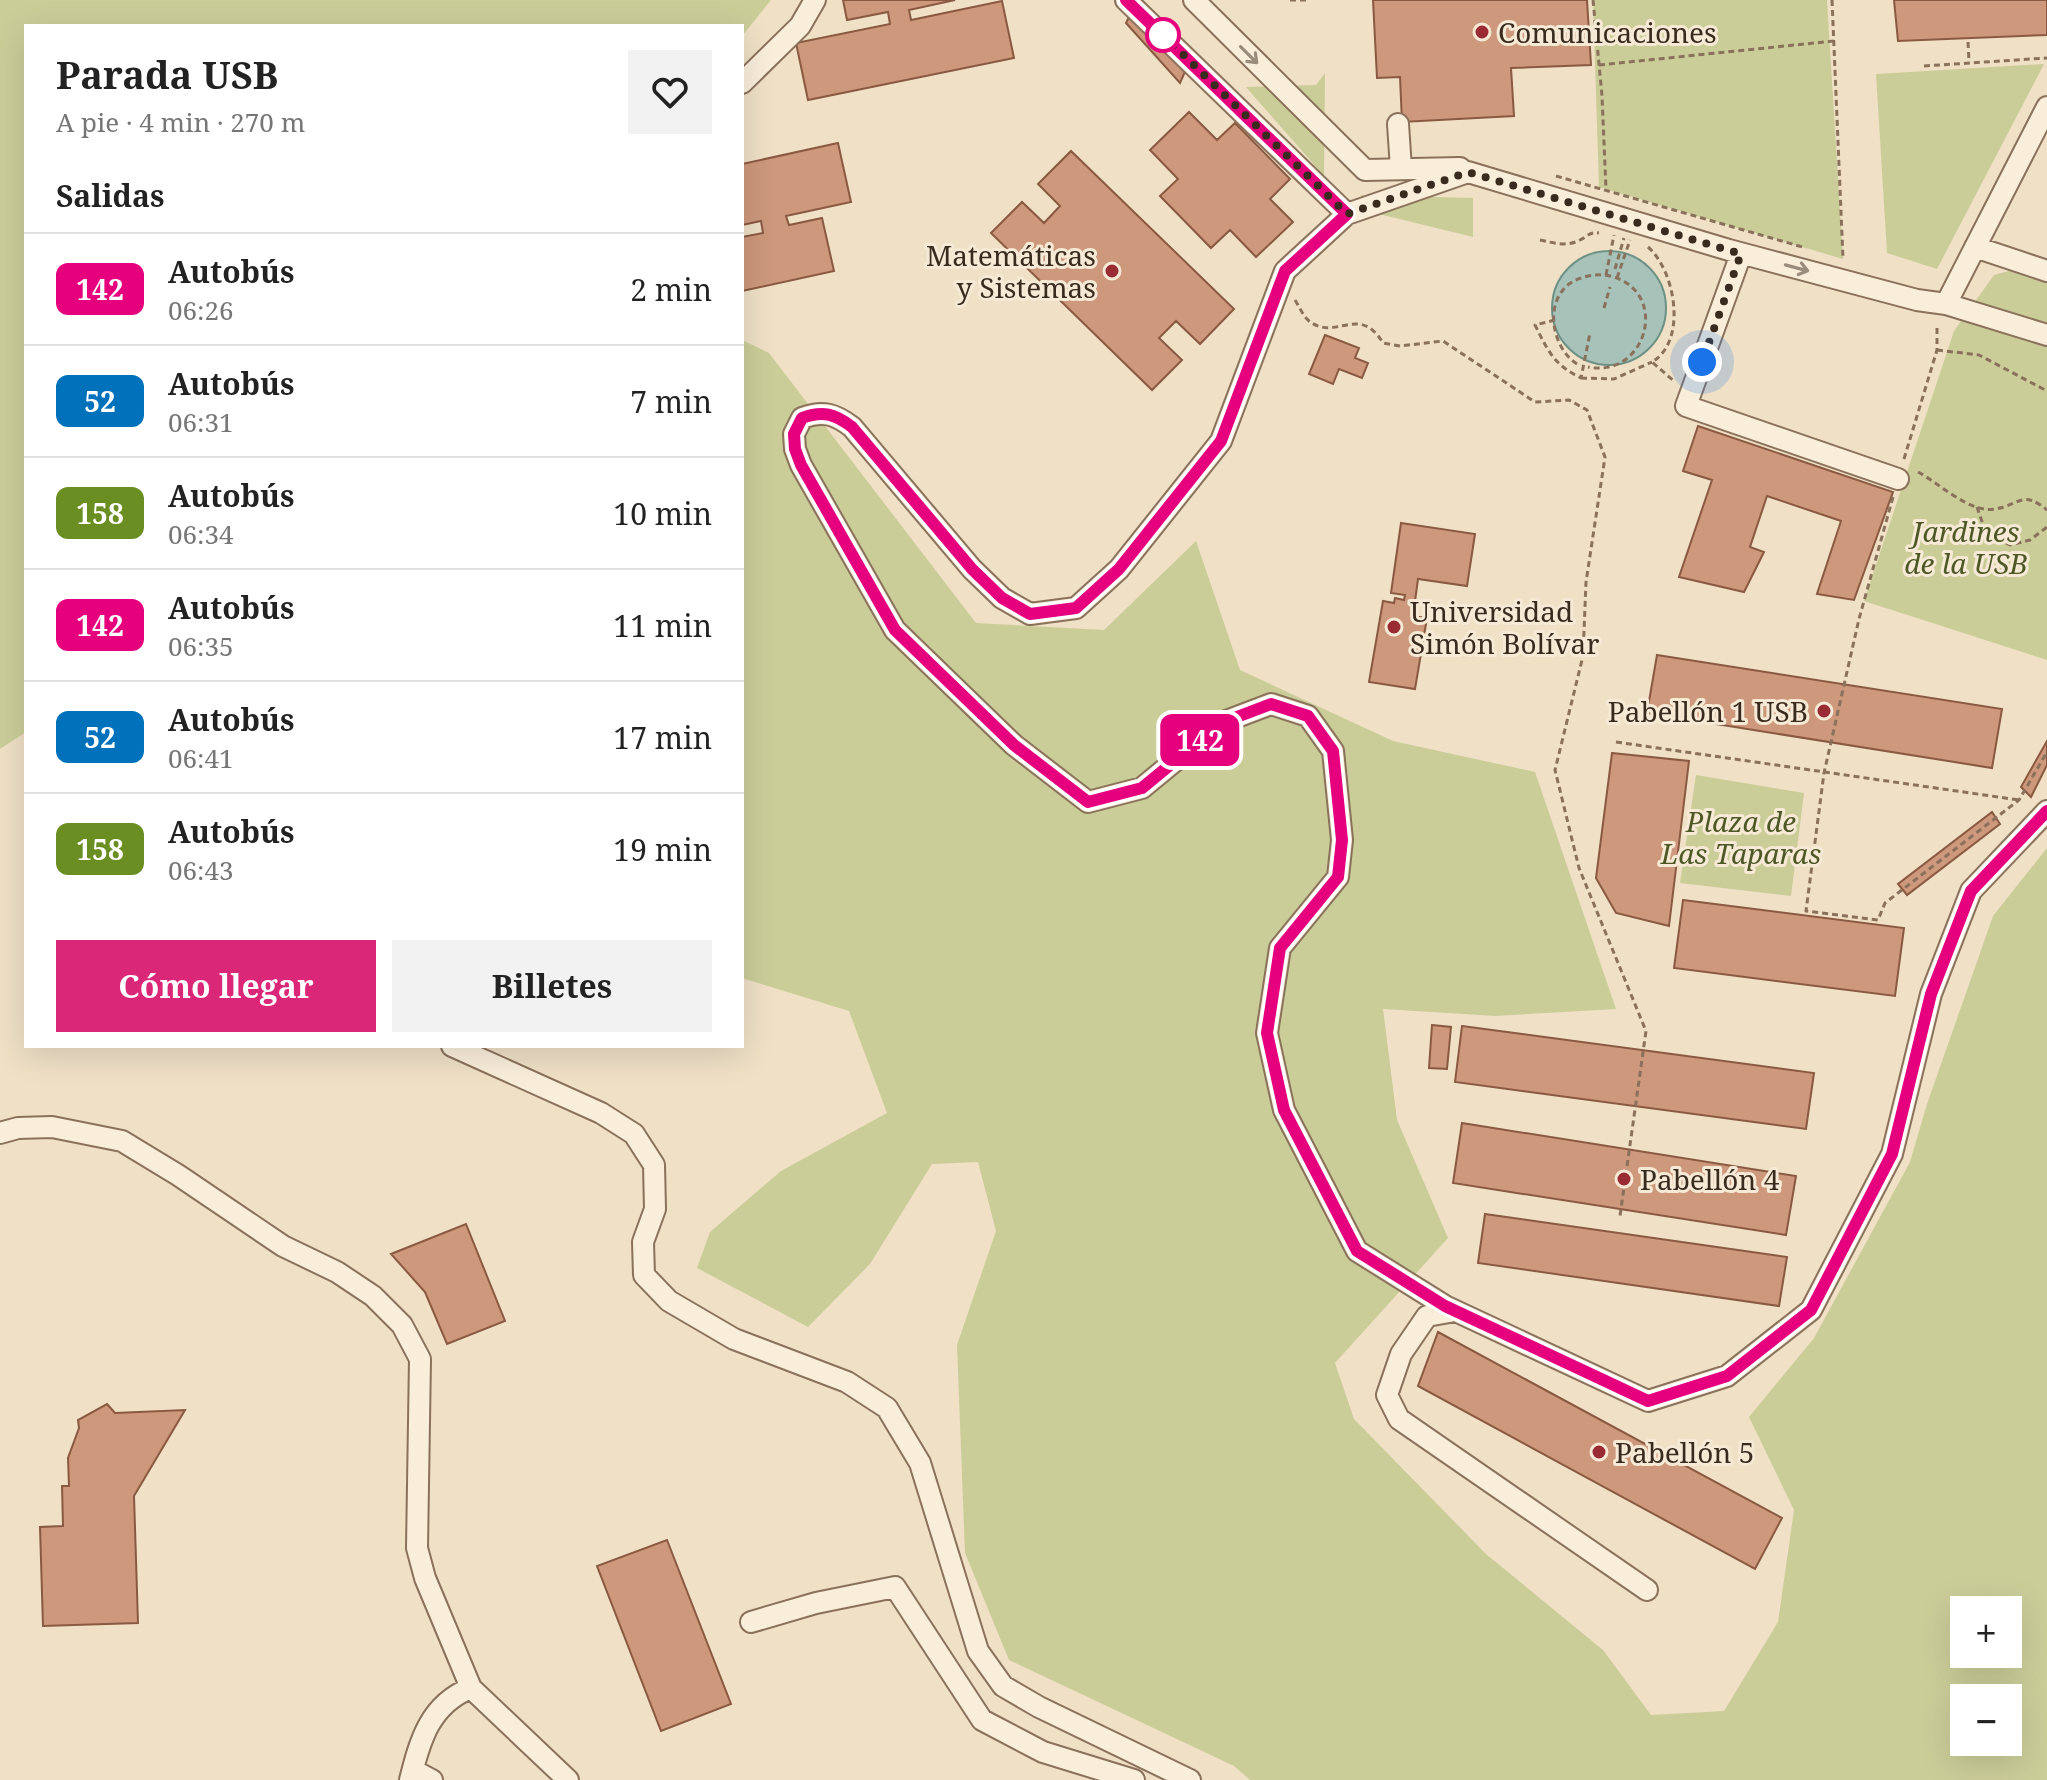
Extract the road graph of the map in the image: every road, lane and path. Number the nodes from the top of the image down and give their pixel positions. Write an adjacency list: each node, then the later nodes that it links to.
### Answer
1 (815, 0): 14 (lane)
2 (1126, 0): 21 (lane)
3 (1194, 0): 17 (lane, one-way to 17)
4 (1290, 0): 5 (path)
5 (1308, 0)
6 (1593, 0): 12 (path)
7 (1832, 0): 8 (path)
8 (1834, 41): 12 (path); 29 (path)
9 (1968, 42): 11 (path)
10 (2047, 58): 11 (path)
11 (1969, 63): 13 (path)
12 (1599, 65): 20 (path)
13 (1924, 66)
14 (744, 81)
15 (2047, 107): 26 (lane)
16 (1398, 124): 17 (lane)
17 (1401, 169): 18 (lane)
18 (1468, 172): 21 (lane); 28 (lane)
19 (1554, 176): 20 (path)
20 (1606, 189): 27 (path)
21 (1347, 214): 34 (lane)
22 (1617, 225): 32 (path)
23 (1606, 233): 24 (path)
24 (1540, 240)
25 (1630, 240): 30 (path); 33 (path); 42 (path)
26 (1975, 247): 31 (lane); 36 (lane)
27 (1814, 251)
28 (1741, 254): 36 (lane, one-way to 36); 46 (lane)
29 (1843, 259)
30 (1615, 269)
31 (2047, 271)
32 (1606, 275): 33 (path); 38 (path)
33 (1617, 278): 44 (path)
34 (1281, 280): 59 (path); 60 (lane)
35 (1610, 287): 37 (path)
36 (1941, 303): 40 (lane); 41 (path)
37 (1604, 308)
38 (1555, 320): 43 (path); 45 (path)
39 (1590, 333): 45 (path)
40 (2047, 335)
41 (1937, 350): 47 (path); 48 (path)
42 (1652, 362): 45 (path); 46 (path)
43 (1577, 364)
44 (1588, 367)
45 (1581, 378)
46 (1692, 389): 48 (lane)
47 (2047, 391)
48 (1900, 472): 49 (path); 54 (path)
49 (1977, 507): 50 (path); 51 (path)
50 (2047, 510)
51 (2047, 527)
52 (1616, 742): 54 (path)
53 (2047, 752): 55 (path)
54 (1824, 773): 55 (path); 55 (path)
55 (2019, 800)
56 (2047, 811): 60 (lane)
57 (456, 1048): 68 (lane)
58 (0, 1133): 63 (lane)
59 (1620, 1216)
60 (1455, 1311): 61 (lane)
61 (1647, 1590)
62 (751, 1622): 67 (lane)
63 (471, 1688): 64 (lane); 66 (lane)
64 (412, 1775): 65 (lane)
65 (432, 1780)
66 (568, 1780)
67 (1134, 1780)
68 (1190, 1780)

